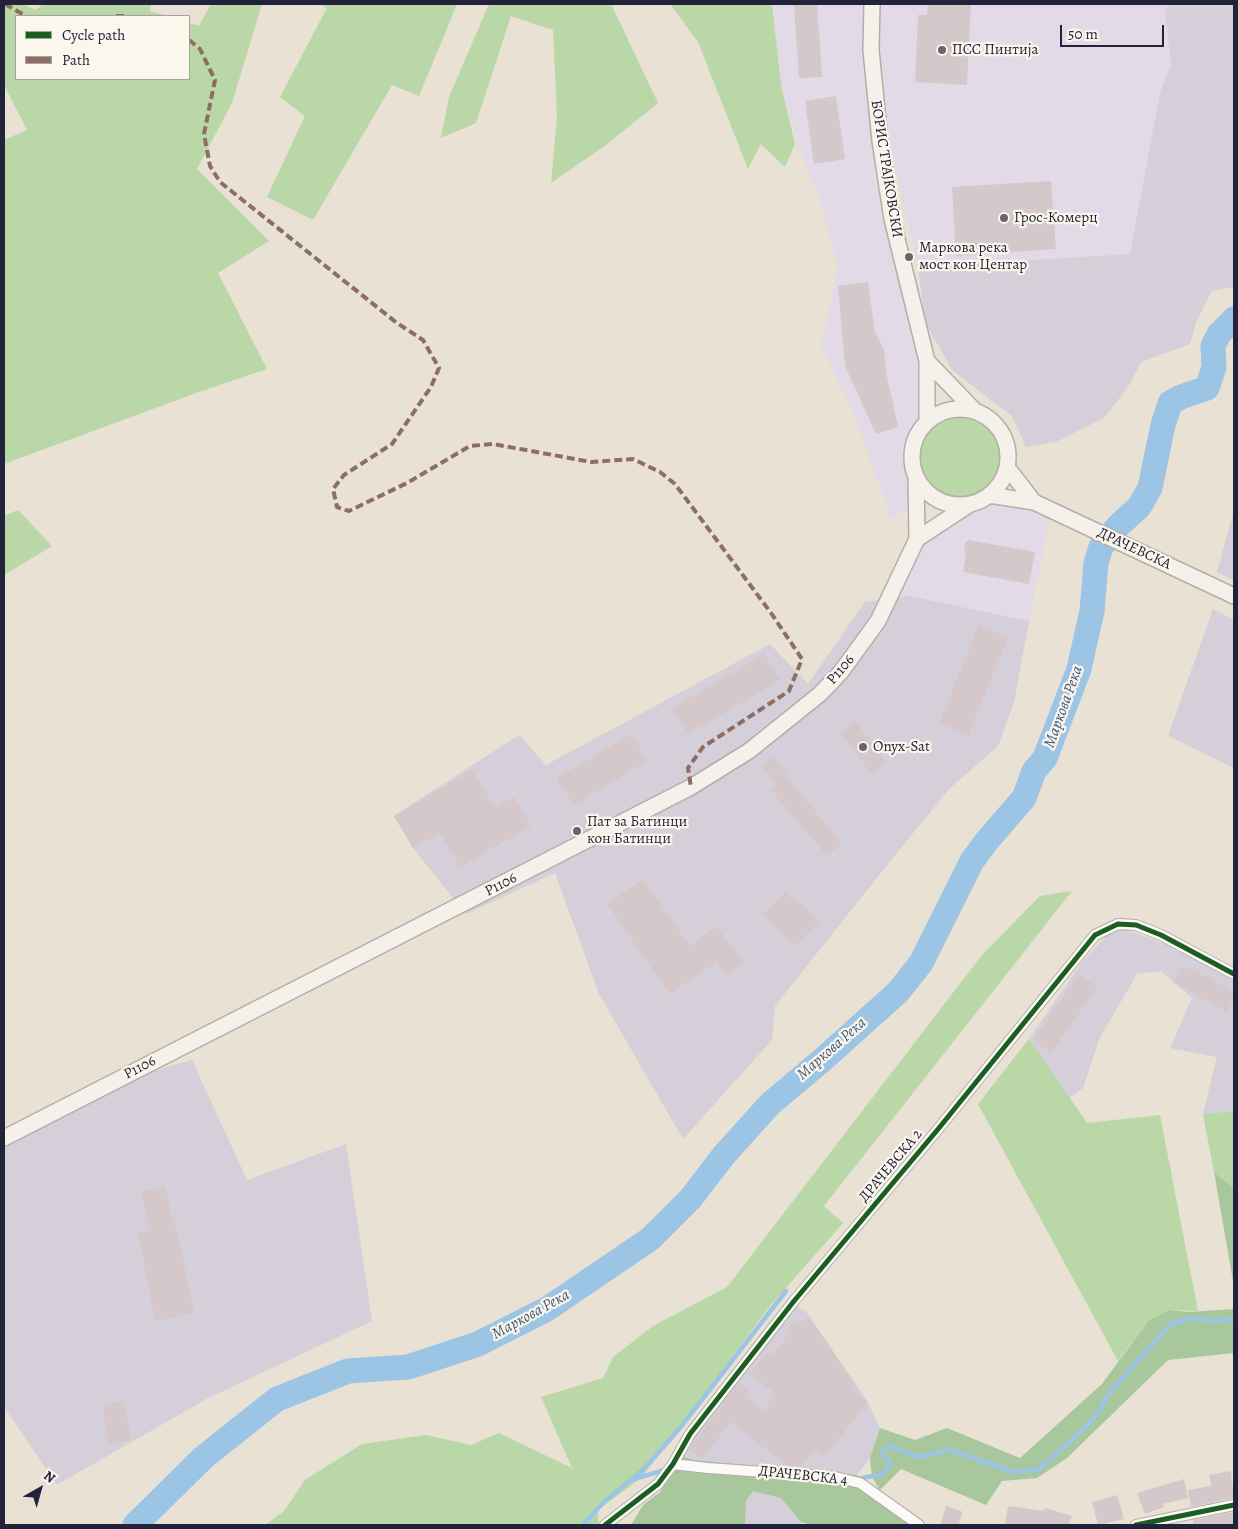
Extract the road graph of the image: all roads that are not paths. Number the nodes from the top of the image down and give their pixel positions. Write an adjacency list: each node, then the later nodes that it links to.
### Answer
1 (872, 4): 2 (main road, БОРИС ТРАЈКОВСКИ)
2 (927, 361): 3 (main road, БОРИС ТРАЈКОВСКИ); 4 (main road, БОРИС ТРАЈКОВСКИ)
3 (974, 410): 4 (main road); 5 (main road, БОРИС ТРАЈКОВСКИ)
4 (927, 421): 6 (main road, БОРИС ТРАЈКОВСКИ)
5 (1007, 467): 7 (main road); 8 (main road, ДРАЧЕВСКА)
6 (916, 476): 9 (main road); 10 (main road, БОРИС ТРАЈКОВСКИ)
7 (989, 495): 8 (main road, ДРАЧЕВСКА); 9 (main road)
8 (1034, 502): 11 (main road, ДРАЧЕВСКА)
9 (971, 504): 10 (main road)
10 (916, 539): 13 (main road, P1106)
11 (1234, 596)
12 (1234, 974): 14 (street, ДРАЧЕВСКА 2)
13 (4, 1138)
14 (673, 1464): 16 (street, ДРАЧЕВСКА 2); 17 (street, ДРАЧЕВСКА 4)
15 (1234, 1505): 18 (street)
16 (605, 1525)
17 (920, 1525)
18 (1136, 1525)

